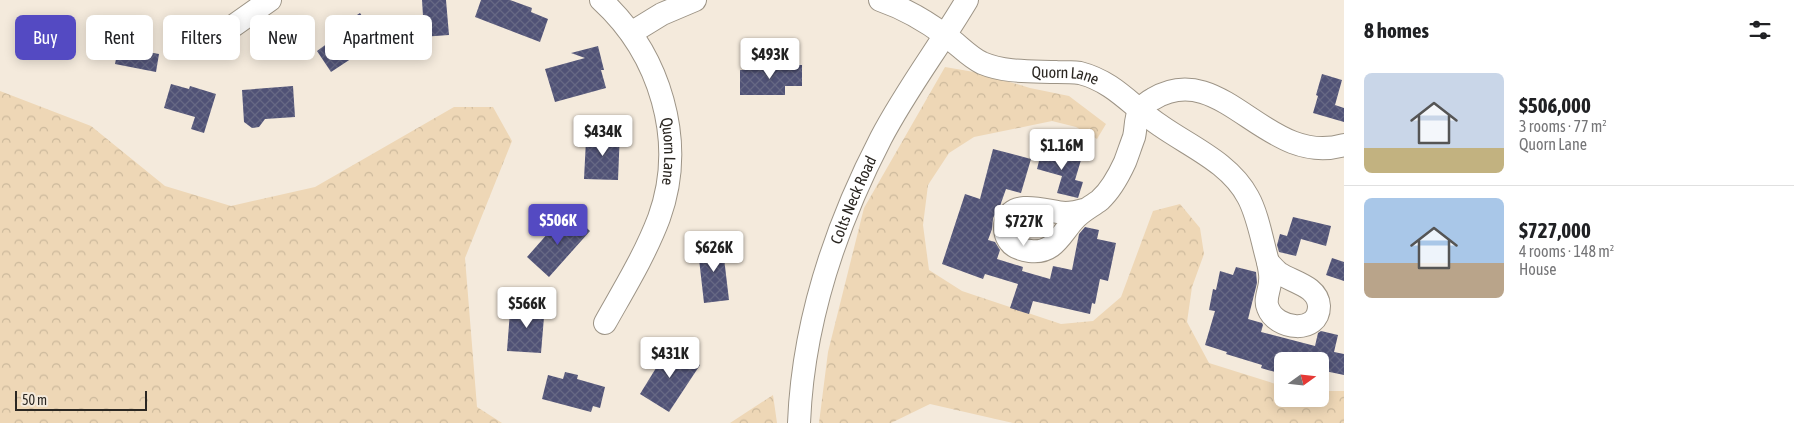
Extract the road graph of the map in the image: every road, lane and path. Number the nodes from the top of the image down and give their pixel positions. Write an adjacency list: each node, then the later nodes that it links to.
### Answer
1 (270, 0): 6 (street)
2 (601, 0): 7 (street, Quorn Lane)
3 (695, 0): 7 (street)
4 (880, 0): 8 (street, Quorn Lane)
5 (967, 0): 8 (street, Colts Neck Road)
6 (240, 20)
7 (631, 33): 13 (street, Quorn Lane)
8 (946, 35): 9 (street, Quorn Lane); 14 (street, Colts Neck Road)
9 (1139, 110): 10 (street); 11 (street); 12 (street, Quorn Lane)
10 (1344, 145)
11 (1087, 209)
12 (1268, 262)
13 (605, 323)
14 (799, 423)

